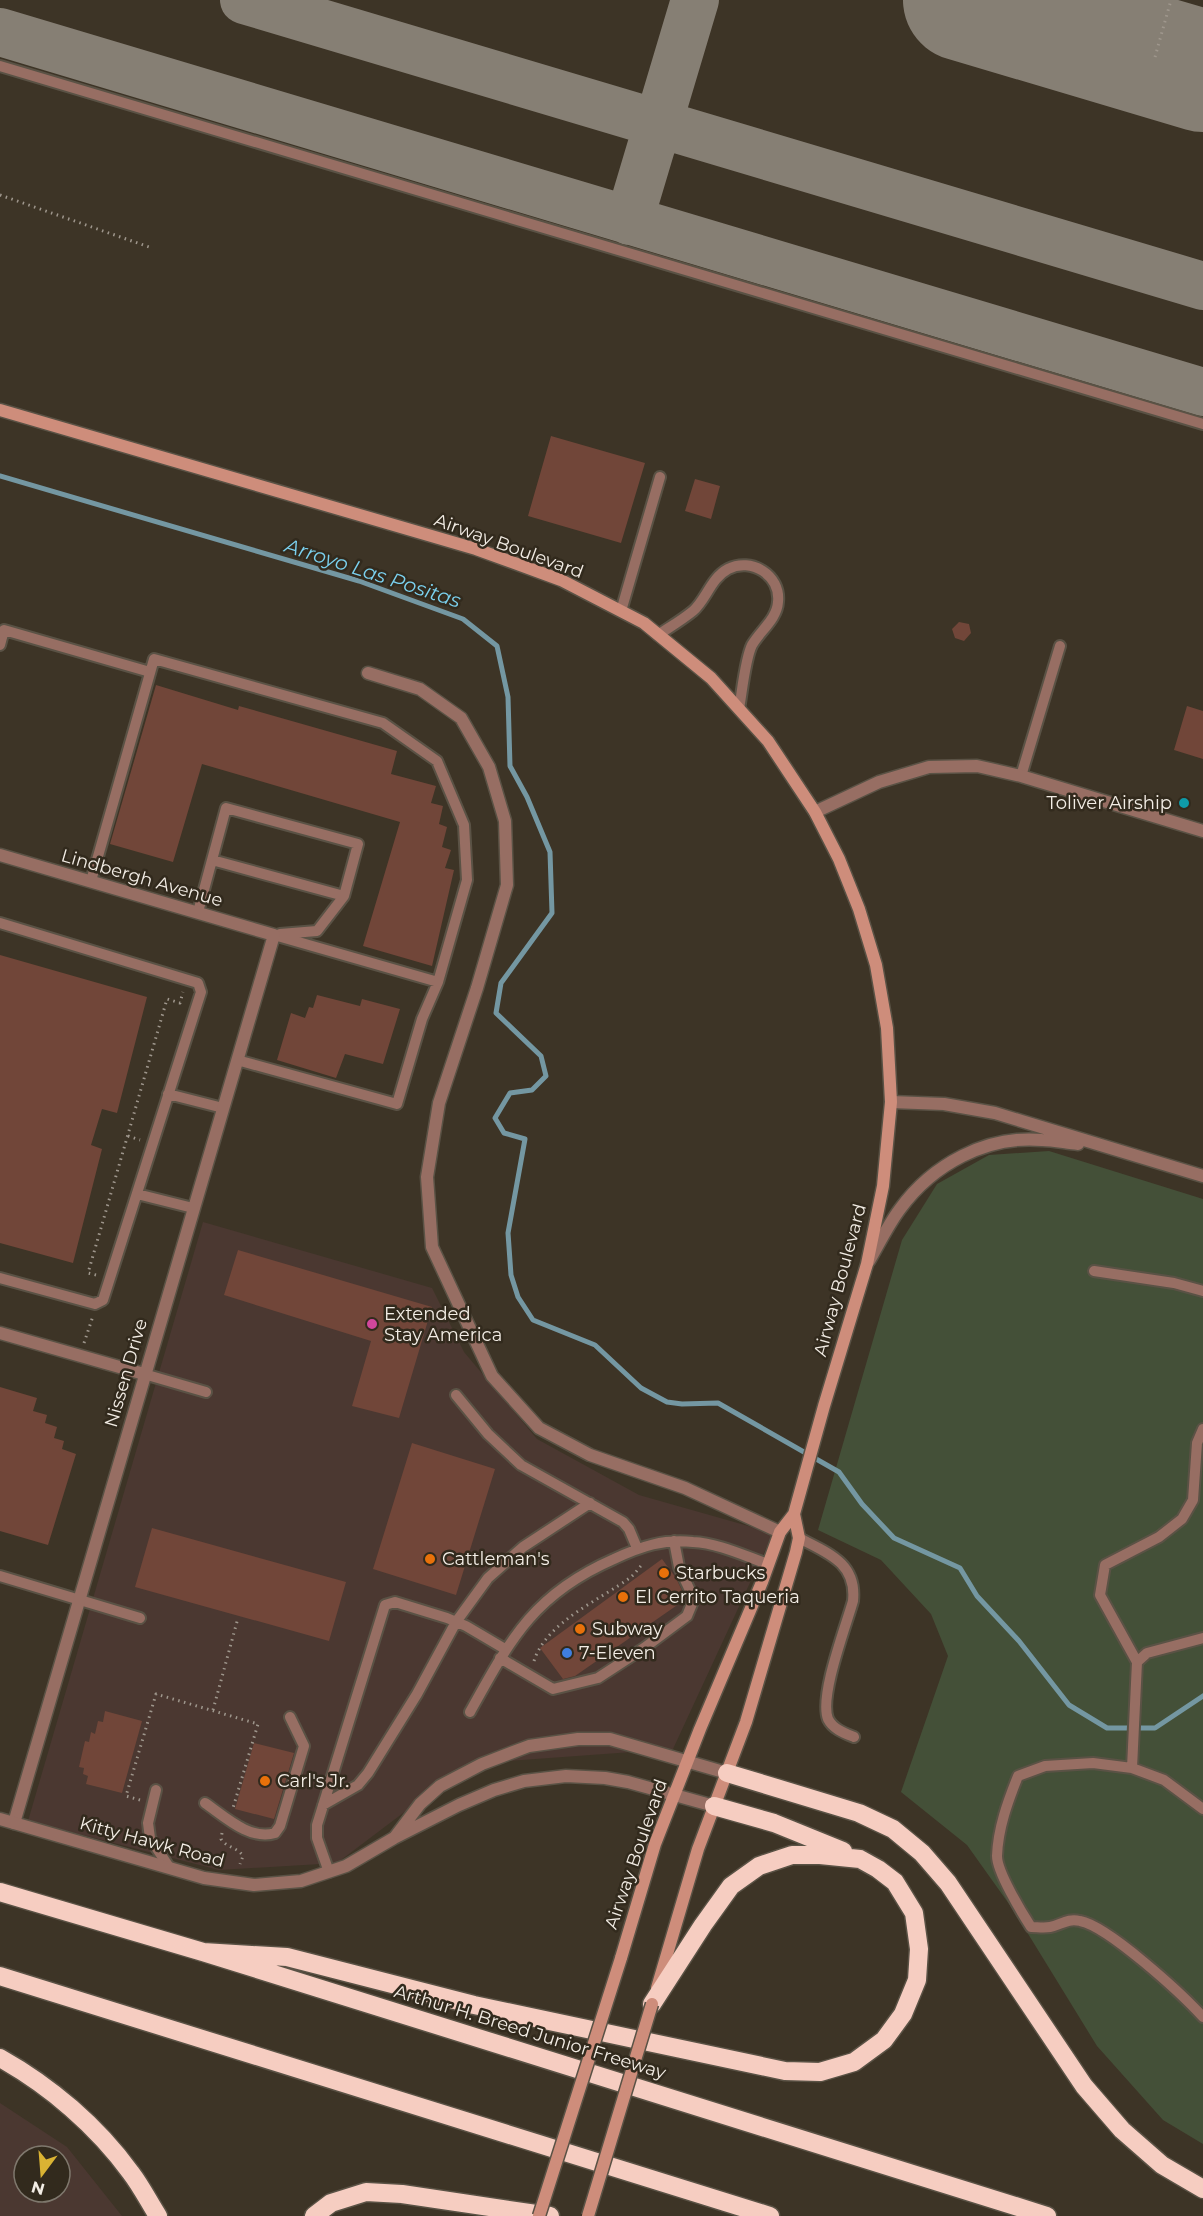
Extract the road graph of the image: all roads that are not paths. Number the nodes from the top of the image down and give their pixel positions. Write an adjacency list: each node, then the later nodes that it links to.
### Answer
1 (0, 66): 3 (lane)
2 (0, 410): 5 (main road, Airway Boulevard)
3 (1203, 424)
4 (660, 477): 5 (lane)
5 (621, 611): 6 (main road, Airway Boulevard)
6 (658, 635): 11 (main road, Airway Boulevard); 11 (lane)
7 (0, 645): 9 (lane)
8 (1060, 646): 12 (lane)
9 (150, 672): 17 (lane); 22 (lane)
10 (368, 673): 42 (street)
11 (739, 709): 13 (main road, Airway Boulevard)
12 (1021, 776): 13 (street); 14 (street)
13 (815, 812): 25 (main road, Airway Boulevard)
14 (1203, 831)
15 (0, 855): 17 (street, Lindbergh Avenue)
16 (212, 860): 18 (lane); 18 (lane); 19 (lane)
17 (91, 882): 19 (street, Lindbergh Avenue)
18 (344, 896): 21 (lane)
19 (198, 912): 21 (street, Lindbergh Avenue)
20 (0, 923): 24 (lane)
21 (274, 935): 22 (lane); 23 (street, Nissen Drive)
22 (438, 982): 23 (lane)
23 (237, 1060): 26 (street, Nissen Drive)
24 (168, 1094): 26 (lane); 29 (lane)
25 (891, 1102): 27 (street); 31 (main road, Airway Boulevard)
26 (223, 1108): 30 (street, Nissen Drive)
27 (1116, 1149): 28 (street); 31 (street)
28 (1203, 1176)
29 (137, 1194): 30 (lane); 33 (lane)
30 (193, 1208): 36 (street, Nissen Drive)
31 (867, 1264): 41 (main road, Airway Boulevard)
32 (1094, 1271): 34 (lane)
33 (0, 1278)
34 (1203, 1291)
35 (0, 1333): 36 (street)
36 (144, 1374): 37 (lane); 48 (street, Nissen Drive)
37 (206, 1392)
38 (456, 1395): 40 (lane)
39 (1203, 1429): 53 (lane)
40 (590, 1503): 45 (lane); 50 (lane)
41 (794, 1514): 42 (main road, Airway Boulevard); 43 (main road, Airway Boulevard)
42 (780, 1532): 46 (main road, Airway Boulevard)
43 (799, 1538): 56 (lane); 59 (main road, Airway Boulevard)
44 (674, 1542): 45 (lane); 46 (lane); 52 (lane)
45 (637, 1548): 52 (lane)
46 (768, 1564): 57 (main road, Airway Boulevard)
47 (0, 1576): 48 (lane)
48 (79, 1600): 49 (lane); 67 (street, Nissen Drive)
49 (140, 1618)
50 (456, 1622): 52 (lane); 63 (lane); 63 (lane)
51 (1203, 1638): 53 (lane)
52 (502, 1653): 54 (lane)
53 (1137, 1662): 58 (lane)
54 (470, 1712)
55 (290, 1716): 62 (lane)
56 (854, 1737)
57 (687, 1761): 59 (street, Kitty Hawk Road); 61 (main road, Airway Boulevard); 68 (street, Kitty Hawk Road)
58 (1133, 1763): 65 (lane); 76 (lane)
59 (727, 1773): 64 (main road, Airway Boulevard); 78 (highway)
60 (156, 1790): 70 (lane)
61 (674, 1795): 64 (street, Kitty Hawk Road); 68 (street, Kitty Hawk Road); 81 (main road, Airway Boulevard, bridge)
62 (205, 1803)
63 (323, 1805): 71 (lane)
64 (714, 1806): 69 (highway); 75 (main road, Airway Boulevard)
65 (1203, 1809)
66 (0, 1819): 67 (street, Kitty Hawk Road)
67 (14, 1823): 70 (street, Kitty Hawk Road)
68 (394, 1838): 71 (street, Kitty Hawk Road)
69 (860, 1859): 73 (highway); 75 (highway)
70 (169, 1867): 71 (street, Kitty Hawk Road)
71 (329, 1872)
72 (0, 1892): 73 (highway, Arthur H. Breed Junior Freeway)
73 (203, 1952): 85 (highway, Arthur H. Breed Junior Freeway)
74 (0, 1976): 84 (highway)
75 (652, 2004): 83 (main road, Airway Boulevard, bridge)
76 (1203, 2017)
77 (0, 2058): 79 (highway)
78 (1203, 2189)
79 (158, 2216)
80 (314, 2216): 82 (highway)
81 (539, 2216)
82 (550, 2216)
83 (588, 2216)
84 (770, 2216)
85 (1047, 2216)

